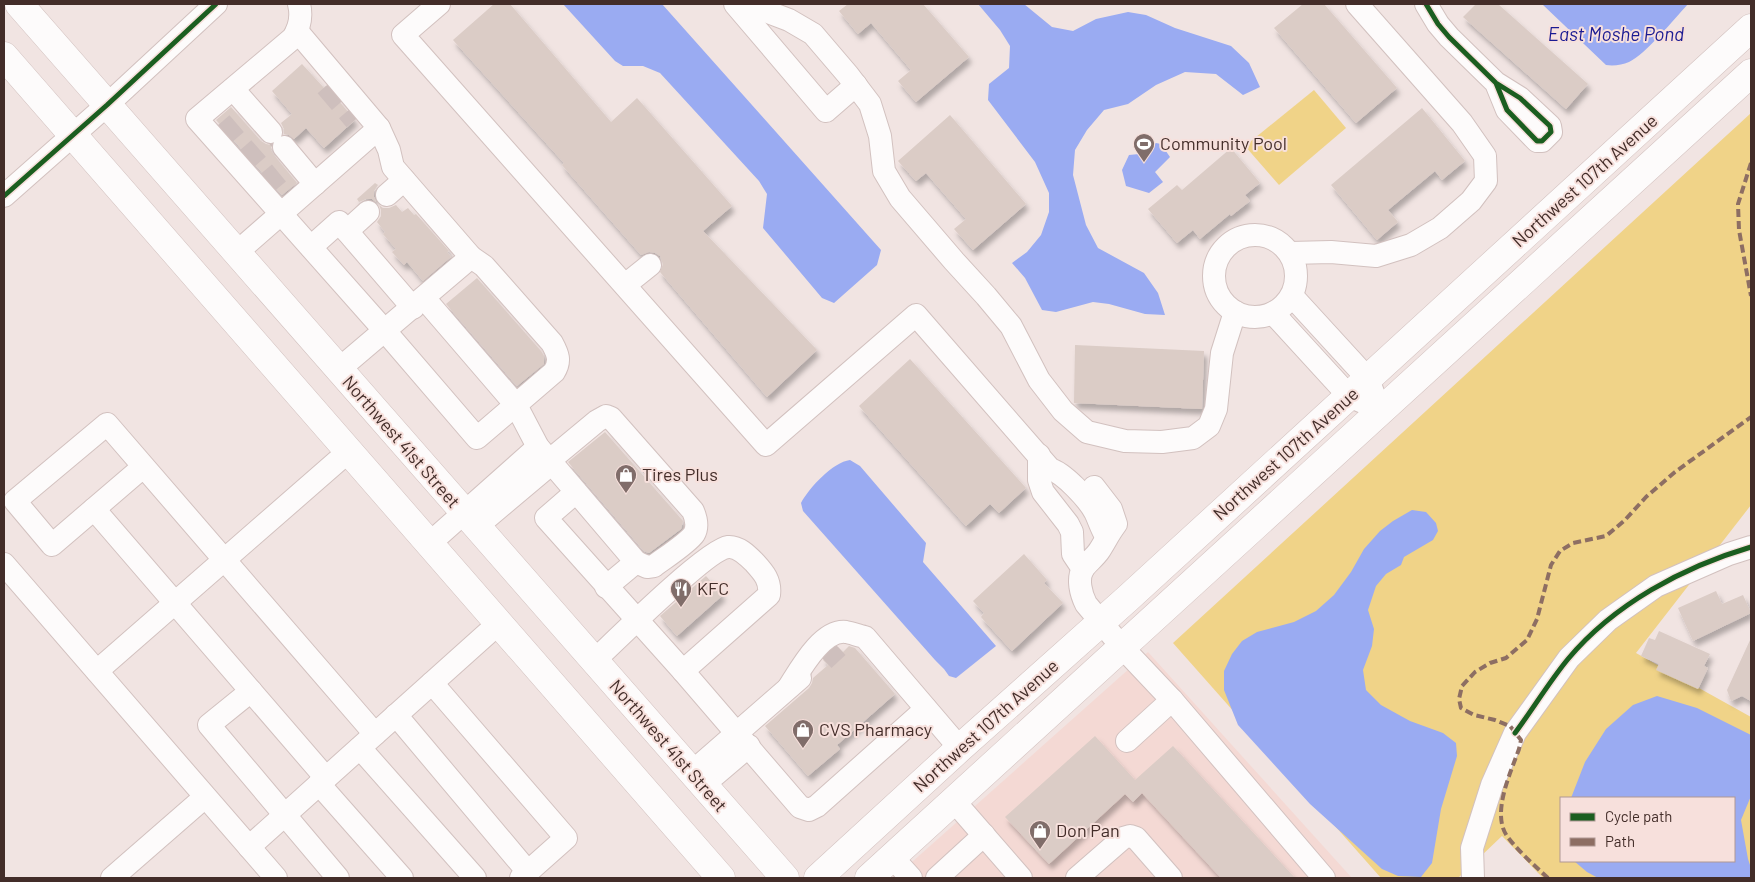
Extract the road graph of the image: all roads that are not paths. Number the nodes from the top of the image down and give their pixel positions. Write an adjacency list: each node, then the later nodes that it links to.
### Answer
1 (18, 4): 17 (main road, Northwest 41st Street)
2 (216, 4): 17 (street)
3 (299, 4): 10 (street)
4 (439, 4): 34 (street)
5 (735, 4): 14 (street)
6 (747, 4): 14 (street)
7 (1357, 4): 31 (street)
8 (1426, 4): 13 (street)
9 (1751, 28): 43 (main road, Northwest 107th Avenue)
10 (300, 34): 15 (street); 16 (street); 19 (street)
11 (4, 56): 20 (main road)
12 (1751, 73): 45 (main road, Northwest 107th Avenue)
13 (1496, 84)
14 (856, 85): 37 (street)
15 (326, 86)
16 (233, 89): 23 (street); 27 (street)
17 (107, 105): 20 (street); 30 (main road, Northwest 41st Street)
18 (355, 120): 21 (street)
19 (379, 128): 21 (street); 22 (street)
20 (73, 135): 25 (street); 46 (main road)
21 (338, 164): 23 (street)
22 (404, 180): 24 (street); 32 (street)
23 (316, 184): 27 (street)
24 (387, 195)
25 (4, 196)
26 (368, 212): 28 (street)
27 (282, 214): 29 (street); 30 (street)
28 (347, 231): 29 (street); 36 (street)
29 (311, 247): 40 (street)
30 (236, 253): 42 (main road, Northwest 41st Street)
31 (1290, 253): 35 (street); 37 (street)
32 (471, 257): 36 (street); 44 (street)
33 (650, 265): 34 (street)
34 (625, 285): 47 (street)
35 (1292, 296): 38 (street); 39 (street)
36 (418, 303): 40 (street); 44 (street)
37 (1234, 312): 38 (street)
38 (1274, 313): 41 (street)
39 (1316, 323): 41 (street); 43 (street)
40 (385, 330): 42 (street); 44 (street)
41 (1298, 340): 43 (street)
42 (338, 370): 54 (main road, Northwest 41st Street)
43 (1359, 388): 45 (street); 64 (main road, Northwest 107th Avenue)
44 (516, 405): 48 (street)
45 (1381, 410): 67 (main road, Northwest 107th Avenue)
46 (349, 451): 55 (main road); 57 (street)
47 (1039, 455): 50 (street); 52 (street)
48 (547, 457): 51 (street); 54 (street); 59 (street)
49 (143, 466): 53 (street); 53 (street); 57 (street)
50 (1072, 474): 52 (street); 58 (street)
51 (576, 492): 59 (street); 61 (street)
52 (1047, 497): 58 (street)
53 (94, 509): 62 (street)
54 (470, 521): 55 (street); 68 (main road, Northwest 41st Street)
55 (430, 543): 65 (main road)
56 (1751, 547): 105 (street)
57 (224, 560): 62 (street); 78 (street)
58 (1078, 561): 64 (street)
59 (636, 562): 61 (street)
60 (4, 564): 69 (street)
61 (606, 587): 63 (street)
62 (175, 603): 69 (street); 73 (street)
63 (636, 620): 68 (street); 70 (street); 70 (street)
64 (1102, 622): 67 (street); 80 (main road, Northwest 107th Avenue)
65 (499, 623): 71 (street); 96 (main road)
66 (859, 636): 72 (street); 72 (street); 75 (street)
67 (1122, 647): 74 (street); 84 (main road, Northwest 107th Avenue)
68 (594, 661): 81 (main road, Northwest 41st Street)
69 (97, 671): 83 (street)
70 (683, 671): 77 (street)
71 (432, 683): 76 (street); 91 (street)
72 (789, 687): 77 (street)
73 (251, 691): 82 (street); 85 (street)
74 (1172, 700): 79 (street); 104 (street)
75 (926, 709): 77 (street); 80 (street)
76 (396, 715): 78 (street); 91 (street)
77 (743, 740): 81 (street)
78 (367, 741): 82 (street); 95 (street)
79 (1127, 741)
80 (961, 747): 98 (main road, Northwest 107th Avenue)
81 (697, 779): 97 (main road, Northwest 41st Street)
82 (323, 781): 85 (street); 94 (street)
83 (205, 797): 87 (street); 90 (street)
84 (954, 801): 86 (street); 88 (main road, Northwest 107th Avenue)
85 (285, 815): 87 (street); 93 (street)
86 (984, 835): 101 (street); 102 (street)
87 (249, 847): 92 (street)
88 (892, 857): 99 (main road, Northwest 107th Avenue); 100 (street)
89 (1160, 874): 103 (street)
90 (122, 875)
91 (524, 875)
92 (276, 878)
93 (338, 878)
94 (402, 878)
95 (475, 878)
96 (721, 878)
97 (784, 878)
98 (818, 878)
99 (869, 878)
100 (911, 878)
101 (938, 878)
102 (1022, 878)
103 (1077, 878)
104 (1324, 878)
105 (1473, 878)

